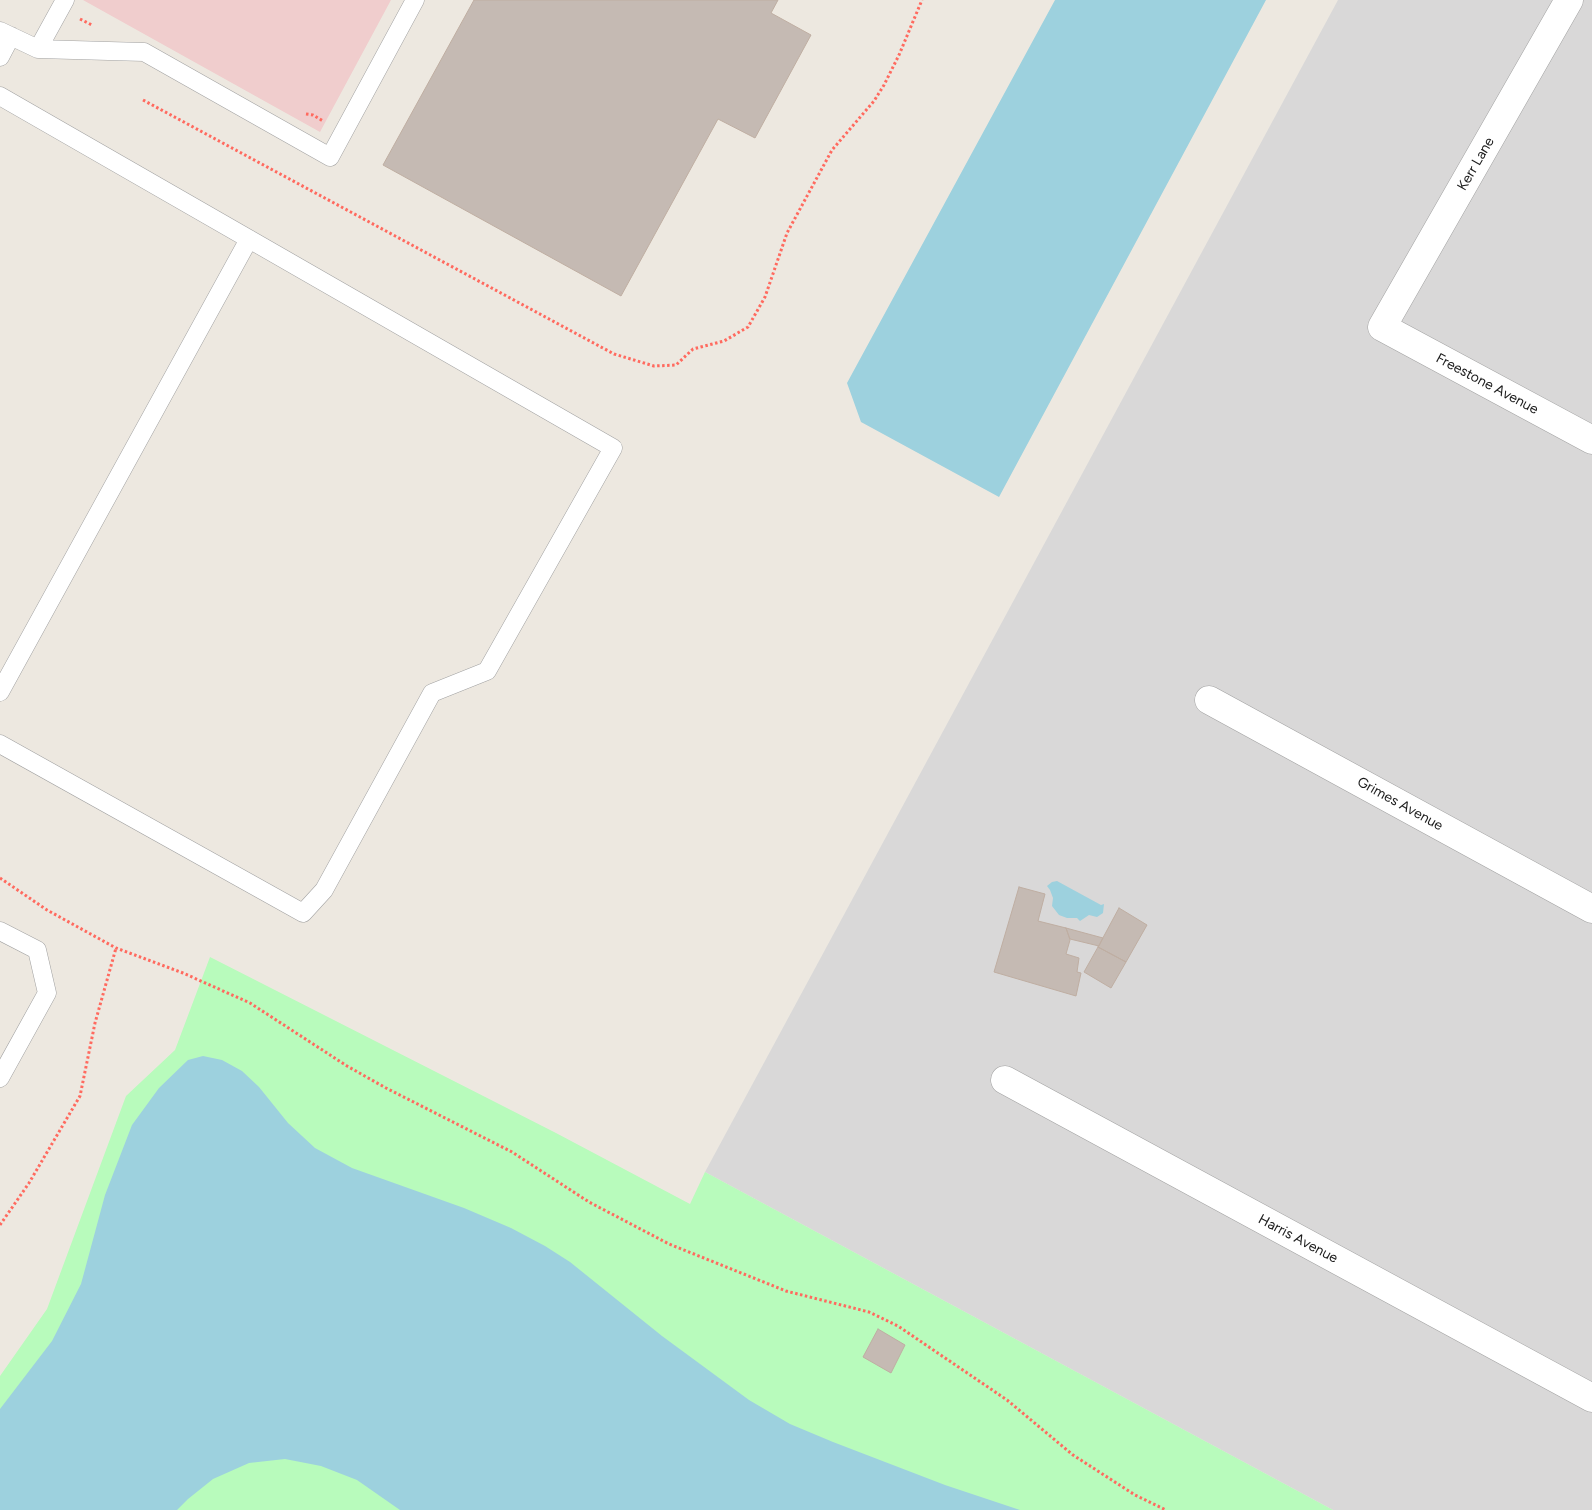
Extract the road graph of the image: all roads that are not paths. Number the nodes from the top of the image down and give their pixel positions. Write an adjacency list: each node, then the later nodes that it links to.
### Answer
1 (65, 0): 5 (lane)
2 (415, 0): 5 (lane)
3 (1569, 0): 9 (street, Kerr Lane)
4 (5, 34): 5 (lane); 6 (lane)
5 (38, 49)
6 (0, 57)
7 (0, 96): 8 (lane)
8 (249, 239): 11 (lane); 13 (lane)
9 (1382, 328): 10 (street, Freestone Avenue)
10 (1592, 440)
11 (0, 692)
12 (1209, 700): 14 (street, Grimes Avenue)
13 (0, 744)
14 (1592, 908)
15 (0, 931): 16 (lane)
16 (0, 1078)
17 (1005, 1080): 18 (street, Harris Avenue)
18 (1592, 1398)

